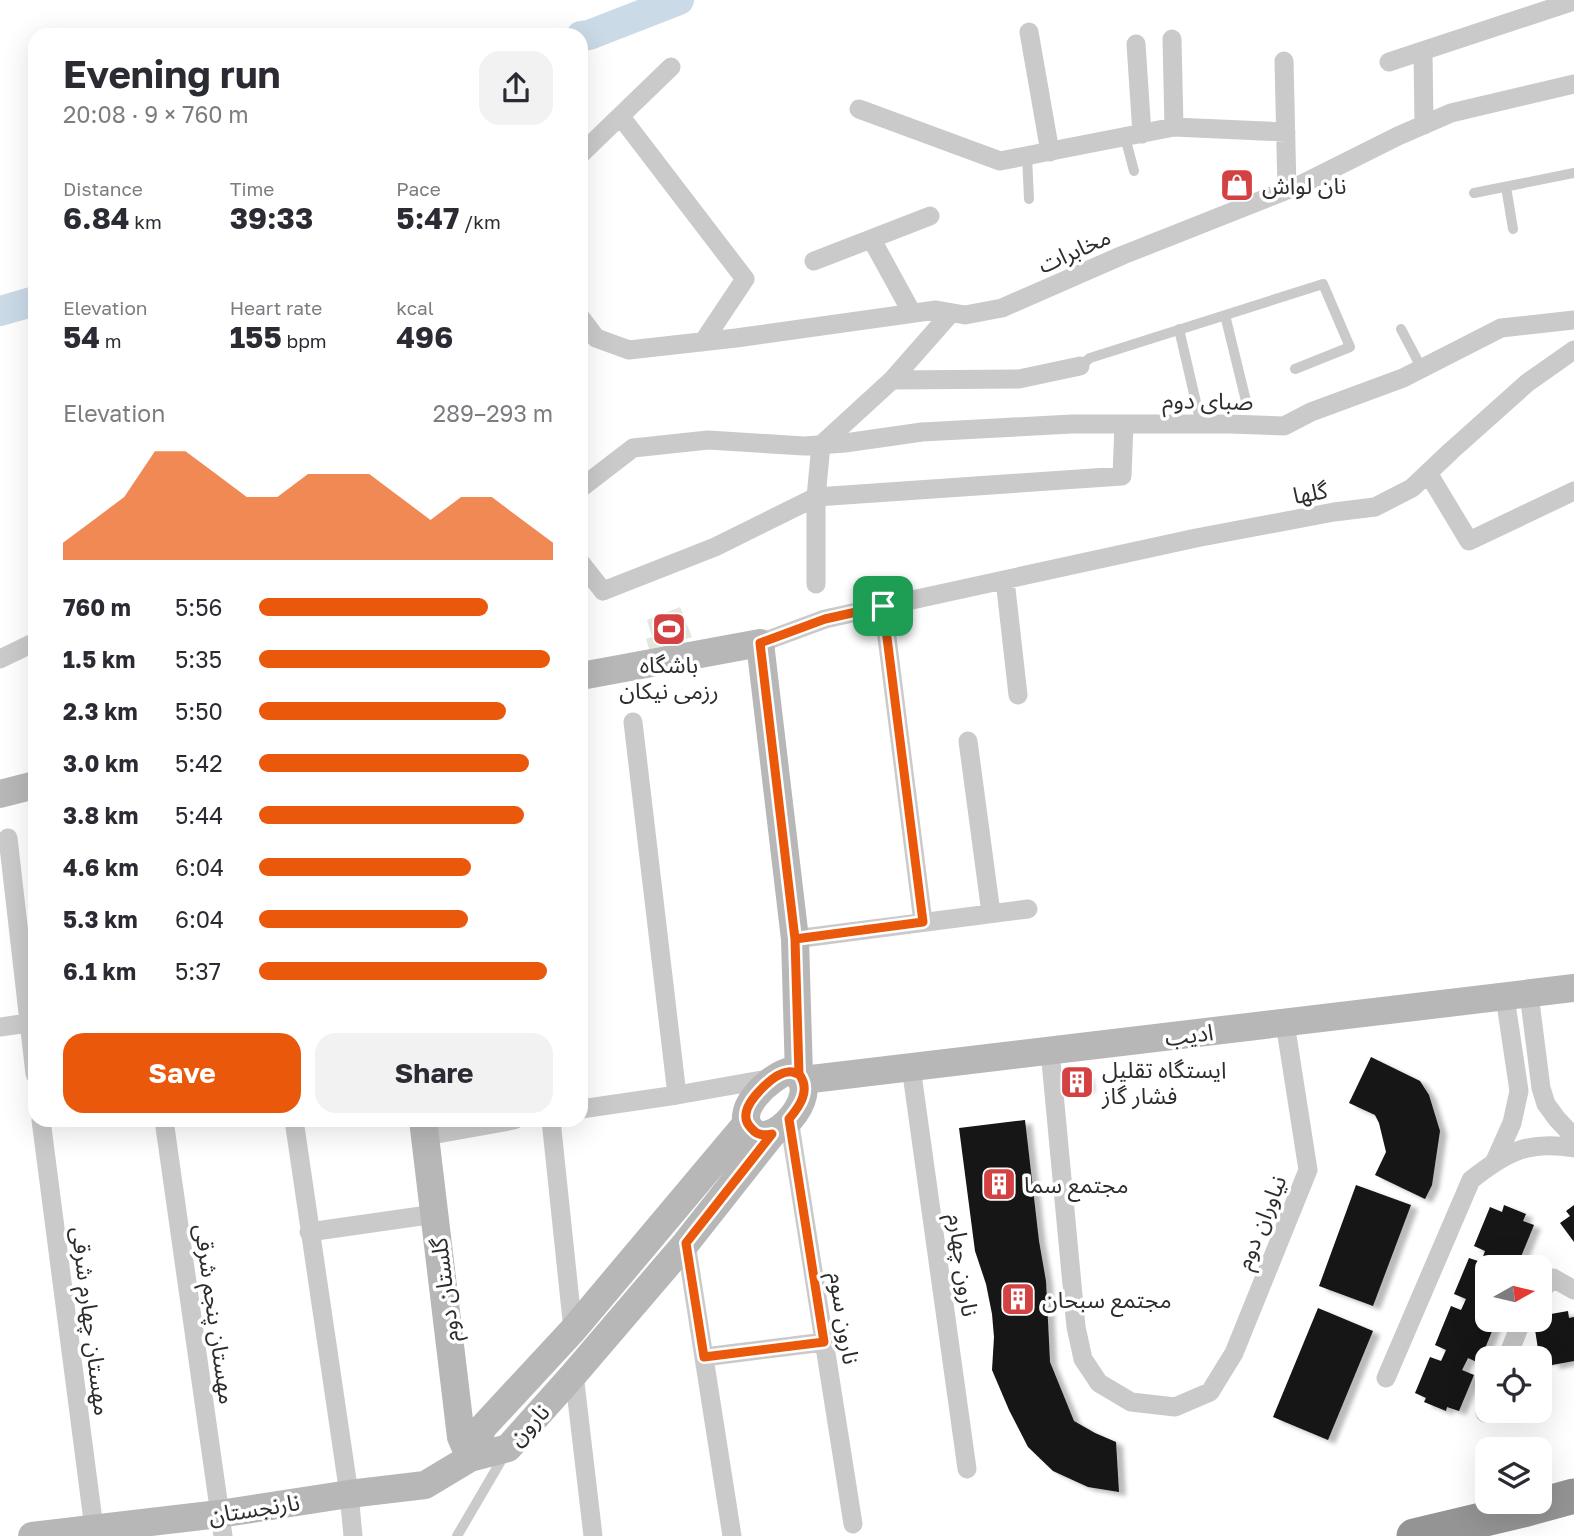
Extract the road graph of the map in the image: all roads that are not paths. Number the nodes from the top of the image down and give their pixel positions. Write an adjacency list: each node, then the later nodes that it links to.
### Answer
1 (1574, 1): 5 (street)
2 (1029, 32): 17 (street)
3 (1172, 39): 13 (street)
4 (1136, 44): 15 (street)
5 (1423, 51): 7 (street); 12 (street)
6 (1284, 61): 14 (street)
7 (1389, 62)
8 (671, 66): 11 (street)
9 (1574, 84): 12 (street, مخابرات)
10 (859, 109): 18 (street)
11 (621, 117): 16 (street); 36 (street)
12 (1424, 125): 22 (street, مخابرات)
13 (1174, 127): 14 (street); 15 (street)
14 (1286, 132): 22 (street)
15 (1133, 135): 17 (street); 19 (lane)
16 (588, 148)
17 (1050, 152): 18 (street)
18 (1027, 156): 24 (lane)
19 (1134, 171)
20 (1574, 173): 21 (lane)
21 (1506, 187): 23 (lane); 26 (lane)
22 (1287, 190): 30 (street, مخابرات)
23 (1474, 193)
24 (1029, 199)
25 (930, 216): 27 (street)
26 (1513, 229)
27 (872, 240): 28 (street); 29 (street)
28 (814, 261)
29 (912, 313): 30 (street, مخابرات); 36 (street, مخابرات)
30 (951, 313): 41 (street)
31 (1226, 315): 35 (lane); 39 (lane); 42 (lane)
32 (1574, 320): 40 (street, صبای دوم)
33 (588, 327): 36 (street, مخابرات)
34 (1401, 329): 40 (lane)
35 (1179, 330): 38 (lane); 44 (lane)
36 (703, 342)
37 (1574, 350): 46 (street, گلها)
38 (1080, 366): 41 (street)
39 (1296, 369)
40 (1422, 369): 44 (street, صبای دوم)
41 (892, 380): 45 (street)
42 (1247, 405)
43 (1124, 424): 44 (street, صبای دوم); 45 (street, صبای دوم); 49 (street)
44 (1201, 424)
45 (821, 444): 47 (street, صبای دوم); 49 (street)
46 (1428, 473): 48 (street); 51 (street, گلها)
47 (588, 483)
48 (1574, 491)
49 (816, 497): 50 (street); 52 (street)
50 (588, 572)
51 (1005, 580): 53 (street, گلها); 58 (street)
52 (816, 584)
53 (883, 606): 54 (street, گلها); 66 (street)
54 (760, 643): 57 (street); 67 (street, نارون)
55 (28, 645): 56 (street)
56 (0, 659)
57 (588, 675)
58 (1018, 695)
59 (633, 722): 77 (street)
60 (968, 741): 65 (street)
61 (28, 787): 62 (street)
62 (0, 794)
63 (8, 838): 69 (street)
64 (1028, 909): 65 (street)
65 (991, 913): 66 (street)
66 (923, 922): 67 (street)
67 (795, 939): 76 (street, نارون)
68 (1574, 988): 70 (street, ادیب)
69 (28, 991)
70 (1517, 995): 72 (street, ادیب); 86 (street); 88 (street)
71 (28, 1023): 73 (street)
72 (1285, 1023): 74 (street, ادیب); 74 (street, نیاوران دوم)
73 (0, 1027)
74 (1050, 1051): 75 (street, ادیب)
75 (911, 1067): 76 (street, ادیب); 101 (street, نارون چهارم)
76 (792, 1077): 77 (street); 79 (street, نارون); 84 (street, نارون)
77 (677, 1095): 78 (street)
78 (588, 1108)
79 (747, 1123): 84 (street); 94 (street, نارون)
80 (42, 1127): 106 (street, مهستان چهارم شرقی)
81 (165, 1127): 105 (street, مهستان پنجم شرقی)
82 (295, 1127): 90 (street)
83 (552, 1127): 94 (street)
84 (781, 1127): 91 (street, نارون); 95 (street, نارون سوم)
85 (425, 1128): 89 (street, گلستان دوم)
86 (1574, 1138)
87 (1574, 1148): 88 (street)
88 (1495, 1161): 98 (street)
89 (435, 1214): 90 (street); 100 (street, گلستان دوم)
90 (309, 1232): 102 (street)
91 (686, 1243): 96 (street); 97 (street, نارون)
92 (1552, 1279): 93 (street)
93 (1574, 1290)
94 (573, 1330): 100 (street, نارون)
95 (824, 1342): 96 (street); 104 (street, نارون سوم)
96 (704, 1357): 111 (street)
97 (575, 1374): 99 (street, نارون); 110 (street)
98 (1386, 1378)
99 (508, 1448): 100 (street, نارون); 109 (lane)
100 (470, 1458): 102 (street, نارنجستان)
101 (968, 1469)
102 (349, 1493): 105 (street, نارنجستان); 108 (street)
103 (1574, 1496): 112 (highway)
104 (853, 1524)
105 (221, 1525): 106 (street, نارنجستان)
106 (95, 1533): 107 (street, نارنجستان)
107 (32, 1536)
108 (353, 1536)
109 (457, 1536)
110 (593, 1536)
111 (732, 1536)
112 (1414, 1536)

